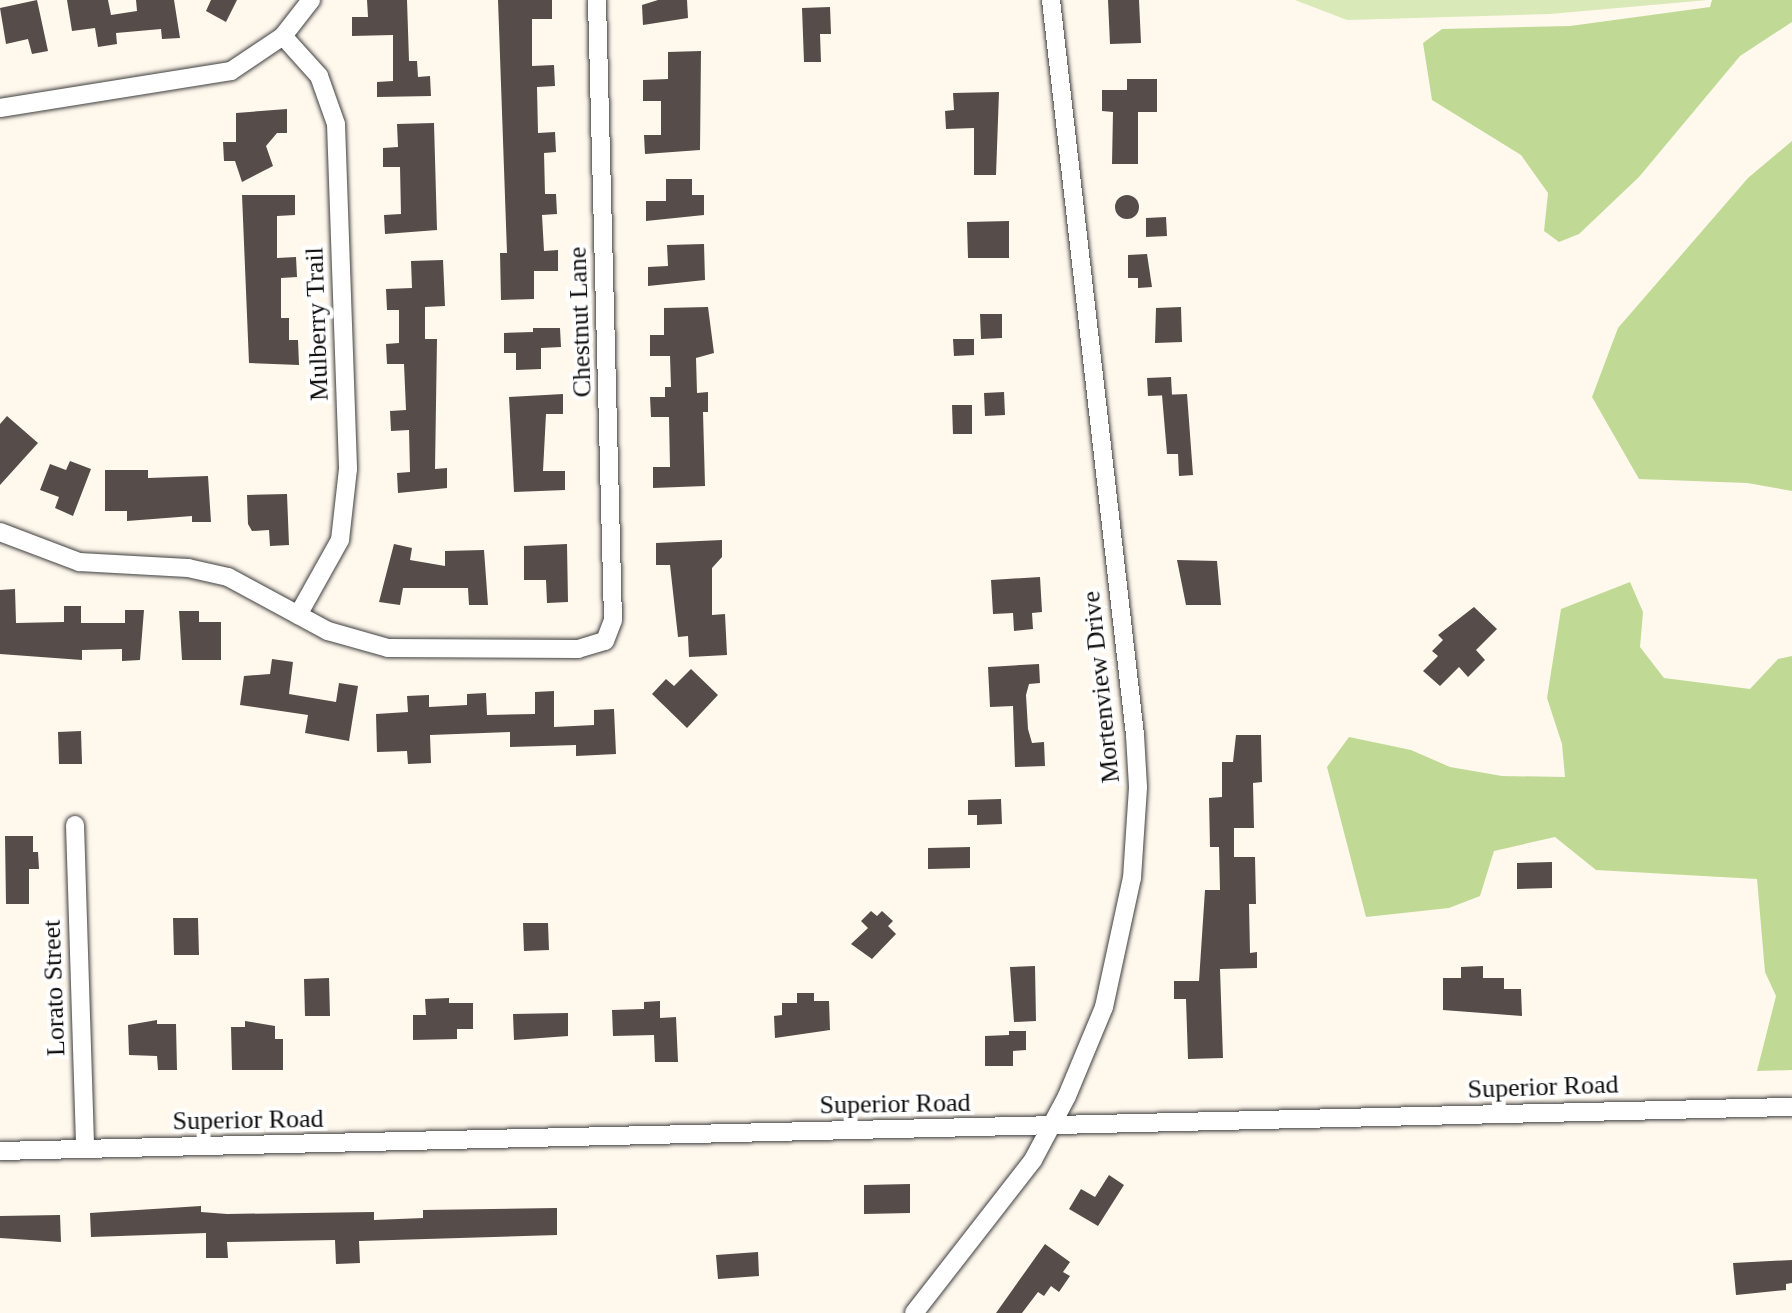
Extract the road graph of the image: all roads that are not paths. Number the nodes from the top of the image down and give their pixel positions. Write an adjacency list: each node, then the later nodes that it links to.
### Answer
1 (311, 0): 4 (street)
2 (597, 0): 7 (street, Chestnut Lane)
3 (1051, 0): 10 (street, Mortenview Drive)
4 (283, 36): 5 (street); 7 (street, Mulberry Trail)
5 (0, 108)
6 (0, 532): 7 (street)
7 (298, 615)
8 (75, 825): 11 (street, Lorato Street)
9 (1792, 1107): 10 (street, Superior Road)
10 (1051, 1127): 11 (street, Superior Road); 13 (street, Mortenview Drive)
11 (85, 1149): 12 (street, Superior Road)
12 (0, 1151)
13 (914, 1313)

